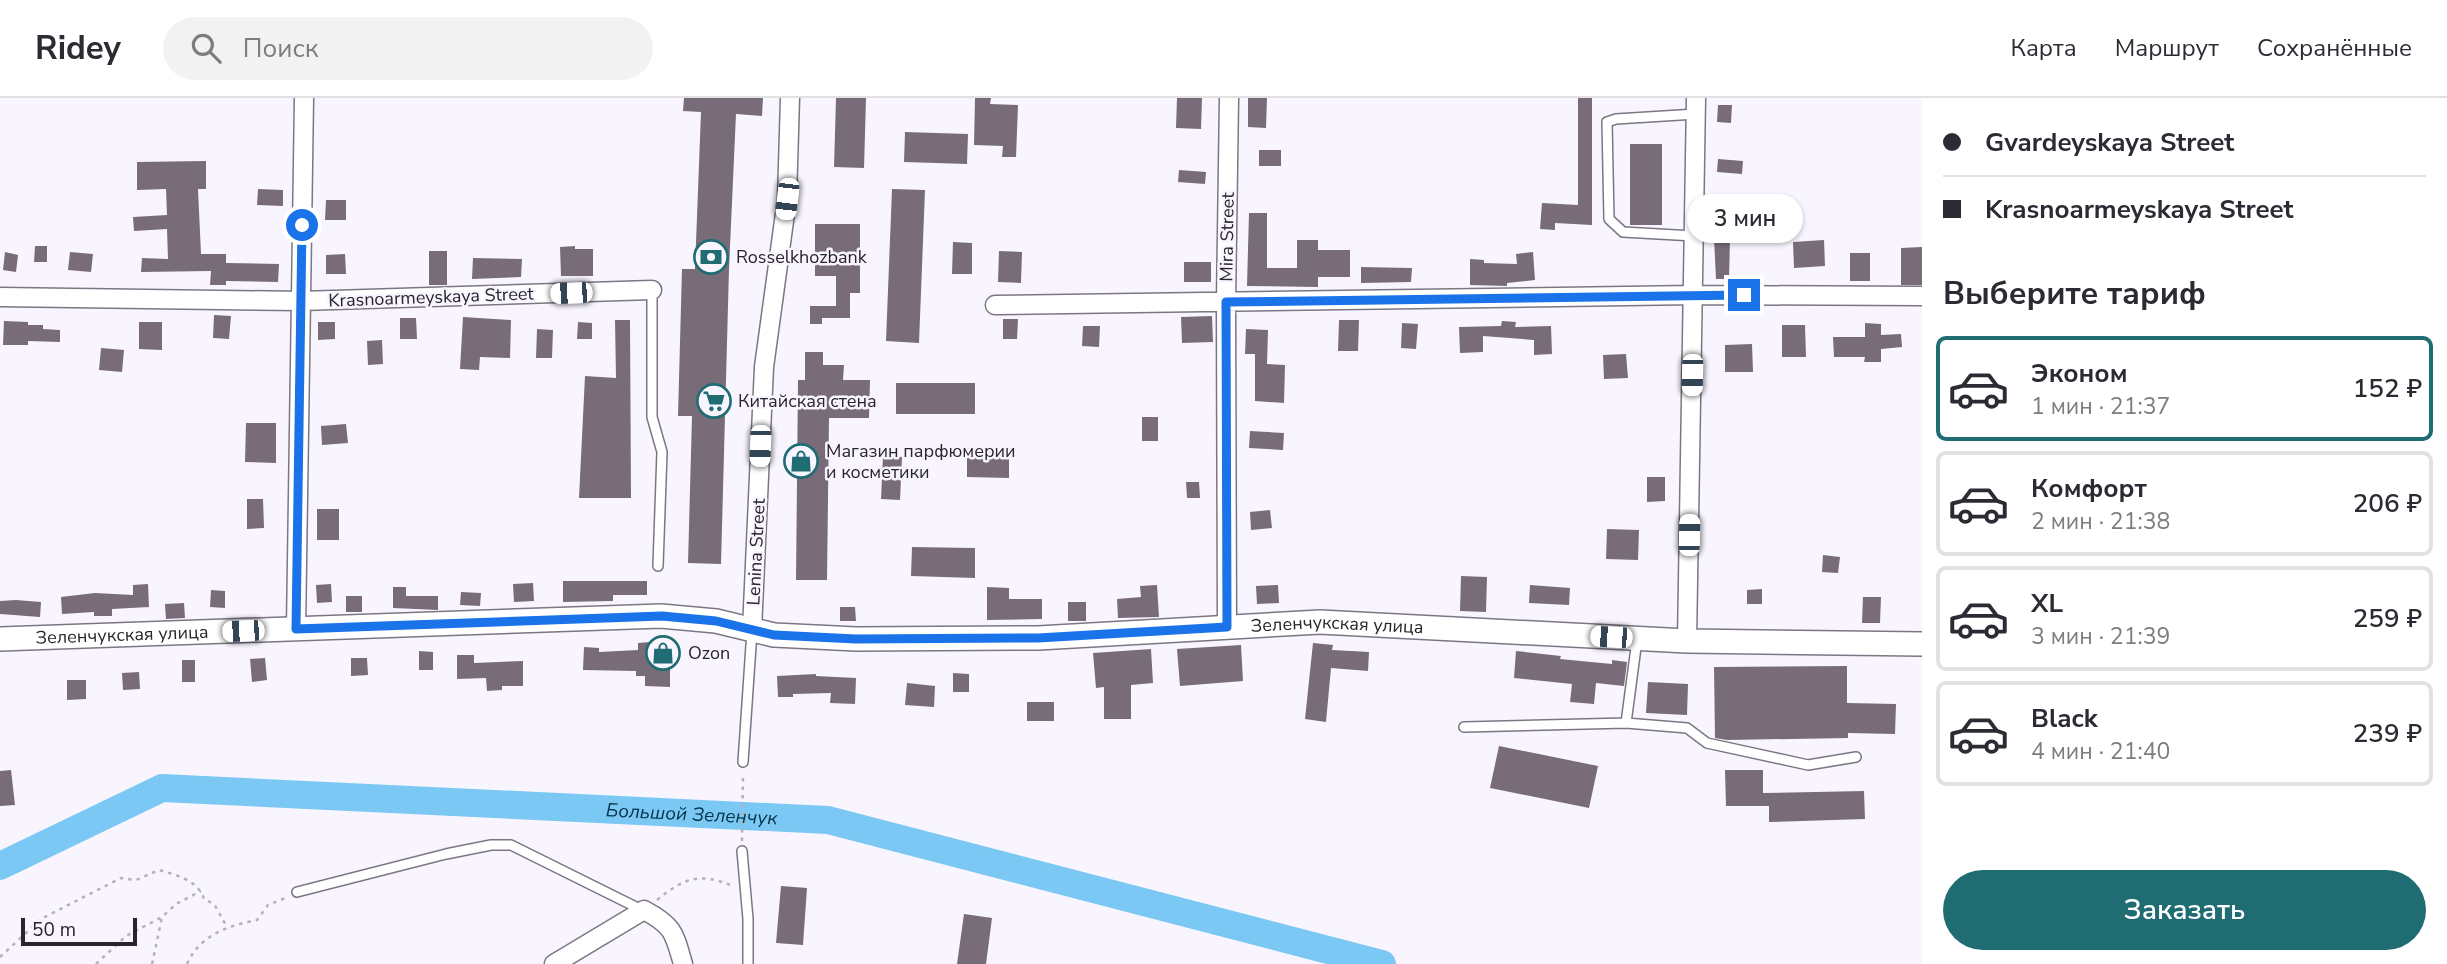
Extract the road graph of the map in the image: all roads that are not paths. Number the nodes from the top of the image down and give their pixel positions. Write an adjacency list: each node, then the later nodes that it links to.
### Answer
1 (304, 98): 10 (street)
2 (790, 98): 16 (street, Lenina Street)
3 (1229, 98): 11 (street, Mira Street)
4 (1696, 106): 5 (street); 5 (lane)
5 (1694, 236): 7 (street)
6 (652, 290): 10 (street, Krasnoarmeyskaya Street); 13 (lane)
7 (1694, 295): 8 (street); 11 (street); 19 (street)
8 (1922, 296)
9 (0, 297): 10 (street, Krasnoarmeyskaya Street)
10 (301, 301): 15 (street)
11 (1226, 302): 12 (street); 14 (street, Mira Street)
12 (995, 304)
13 (658, 566)
14 (1227, 627): 16 (street, Зеленчукская улица); 17 (street, Зеленчукская улица)
15 (296, 629): 16 (street, Зеленчукская улица); 18 (street, Зеленчукская улица)
16 (752, 629): 24 (lane)
17 (1637, 638): 19 (street, Зеленчукская улица); 21 (lane)
18 (0, 639)
19 (1687, 641): 20 (street, Зеленчукская улица)
20 (1922, 644)
21 (1626, 723): 22 (lane); 23 (lane)
22 (1464, 727)
23 (1856, 757)
24 (743, 762)
25 (742, 851): 30 (lane)
26 (297, 892): 27 (lane)
27 (644, 911): 28 (street); 29 (street)
28 (554, 964)
29 (682, 964)
30 (748, 964)

